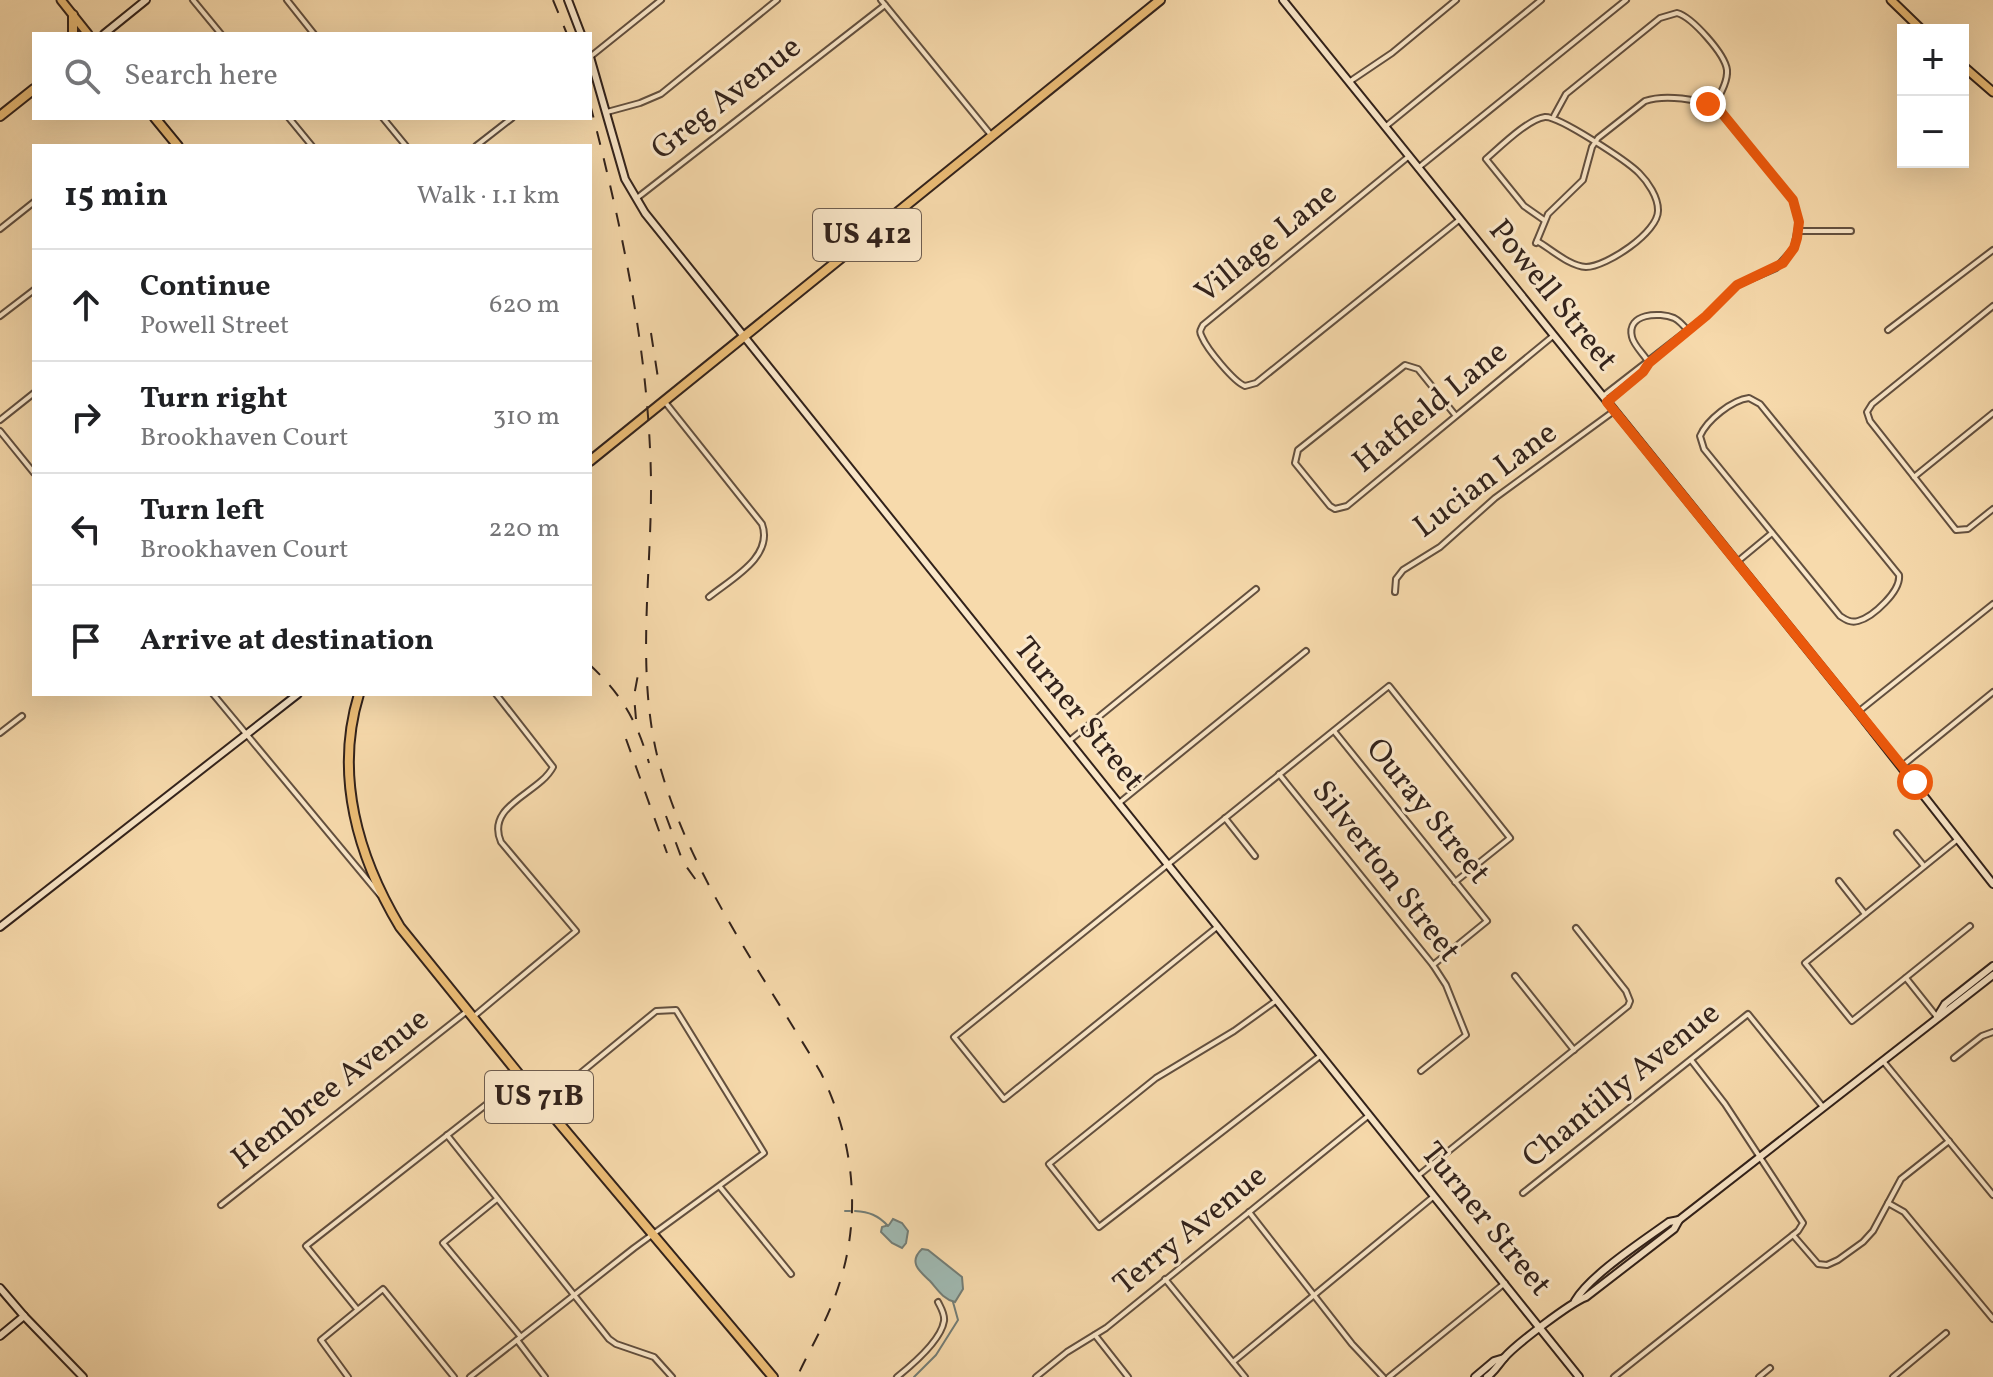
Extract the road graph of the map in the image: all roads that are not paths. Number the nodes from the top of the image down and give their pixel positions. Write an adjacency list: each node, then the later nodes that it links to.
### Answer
1 (61, 0): 15 (main road)
2 (146, 0): 19 (street)
3 (193, 0): 20 (street)
4 (287, 0): 21 (street)
5 (568, 0): 22 (street)
6 (661, 0): 23 (street)
7 (777, 0): 30 (street)
8 (1160, 0): 38 (highway, US 412)
9 (1283, 0): 26 (street, Powell Street)
10 (1456, 0): 26 (street)
11 (1541, 0): 37 (street)
12 (1626, 0): 45 (street)
13 (1891, 0): 16 (main road)
14 (883, 2): 38 (street); 46 (street, Greg Avenue)
15 (73, 15): 17 (highway); 18 (main road)
16 (1916, 24)
17 (73, 32)
18 (86, 32)
19 (106, 32)
20 (219, 32)
21 (312, 32)
22 (580, 32)
23 (592, 55)
24 (592, 63): 30 (street, Turner Street)
25 (1969, 71): 28 (main road)
26 (1349, 82): 37 (street, Powell Street)
27 (32, 91): 31 (highway)
28 (1993, 92)
29 (1714, 106): 32 (street); 39 (street); 51 (street)
30 (607, 112): 46 (street, Turner Street)
31 (0, 116)
32 (1554, 117): 39 (street); 49 (street)
33 (157, 120): 40 (highway)
34 (291, 120): 41 (street)
35 (385, 120): 42 (street)
36 (509, 120): 43 (street)
37 (1385, 127): 44 (street, Powell Street)
38 (991, 135): 59 (highway, US 412)
39 (1595, 143): 49 (street); 49 (street)
40 (176, 144)
41 (310, 144)
42 (404, 144)
43 (479, 144)
44 (1409, 157): 45 (street, Powell Street); 48 (street, Village Lane)
45 (1418, 168): 48 (street, Powell Street)
46 (635, 200): 59 (street, Turner Street)
47 (32, 204): 50 (street)
48 (1459, 220): 60 (street, Powell Street)
49 (1544, 220)
50 (0, 229)
51 (1799, 231): 52 (street); 58 (street)
52 (1851, 231)
53 (1993, 250): 57 (street)
54 (32, 292): 56 (street)
55 (1993, 306): 72 (street)
56 (0, 316)
57 (1888, 330)
58 (1688, 331): 61 (street); 61 (street)
59 (743, 336): 64 (highway, US 412); 91 (street, Turner Street)
60 (1553, 336): 63 (street, Powell Street); 67 (street, Hatfield Lane)
61 (1649, 363): 63 (street)
62 (32, 395): 68 (street)
63 (1605, 399): 65 (street, Powell Street)
64 (664, 400): 70 (highway, US 412); 78 (street)
65 (1614, 411): 75 (street, Powell Street); 77 (street, Lucian Lane)
66 (1993, 413): 72 (street)
67 (1456, 416): 67 (street, Hatfield Lane)
68 (0, 420)
69 (0, 431): 71 (street)
70 (592, 457)
71 (32, 471)
72 (1914, 477): 73 (street)
73 (1993, 509)
74 (1772, 533): 74 (street); 75 (street)
75 (1737, 562): 86 (street, Powell Street)
76 (1256, 589): 91 (street)
77 (1395, 592)
78 (709, 597)
79 (1993, 604): 86 (street)
80 (1306, 651): 94 (street)
81 (1993, 692): 92 (street)
82 (215, 696): 90 (street)
83 (295, 696): 90 (street)
84 (359, 696): 104 (highway, US 71B)
85 (498, 696): 116 (street, Hembree Avenue)
86 (1858, 712): 92 (street, Powell Street)
87 (22, 716): 89 (street)
88 (1334, 730): 93 (street); 102 (street, Ouray Street); 102 (street)
89 (0, 733)
90 (246, 735): 104 (street); 108 (street)
91 (1069, 741): 94 (street, Turner Street)
92 (1902, 766): 97 (street, Powell Street)
93 (1279, 774): 95 (street); 110 (street, Silverton Street)
94 (1119, 803): 99 (street, Turner Street)
95 (1225, 818): 98 (street); 99 (street)
96 (1897, 833): 100 (street)
97 (1958, 839): 100 (street); 103 (street, Powell Street)
98 (1255, 856)
99 (1168, 863): 106 (street, Turner Street); 106 (street)
100 (1924, 866): 105 (street)
101 (1839, 881): 105 (street)
102 (1455, 882): 110 (street, Ouray Street)
103 (1993, 884)
104 (383, 899): 116 (highway, US 71B)
105 (1865, 914): 114 (street)
106 (1219, 926): 115 (street, Turner Street)
107 (1970, 926): 114 (street)
108 (0, 927)
109 (1576, 928): 119 (street)
110 (1433, 965): 124 (street, Silverton Street)
111 (1993, 966): 117 (street)
112 (1993, 975): 117 (street)
113 (1515, 976): 119 (street)
114 (1906, 978): 117 (street)
115 (1277, 1000): 120 (street, Turner Street); 120 (street)
116 (471, 1014): 125 (highway, US 71B); 139 (street, Hembree Avenue)
117 (1937, 1017): 123 (street)
118 (1993, 1032): 121 (street)
119 (1574, 1050): 132 (street)
120 (1322, 1055): 128 (street, Turner Street)
121 (1954, 1058)
122 (1691, 1060): 127 (street, Chantilly Avenue); 131 (street); 134 (street, Chantilly Avenue)
123 (1883, 1061): 127 (street); 130 (street)
124 (1421, 1071)
125 (522, 1076): 126 (highway, US 71B); 129 (street)
126 (543, 1104): 133 (street); 141 (highway, US 71B)
127 (1823, 1107): 131 (street)
128 (1370, 1115): 132 (street, Turner Street); 140 (street, Terry Avenue)
129 (447, 1135): 137 (street); 150 (street)
130 (1949, 1141): 135 (street); 138 (street)
131 (1759, 1158): 142 (street); 153 (street)
132 (1419, 1175): 136 (street, Turner Street)
133 (720, 1187): 141 (street); 143 (street)
134 (1523, 1193)
135 (1993, 1195)
136 (1435, 1196): 145 (street, Turner Street); 148 (street)
137 (497, 1199): 147 (street); 157 (street)
138 (1888, 1203): 142 (street); 152 (street)
139 (221, 1205)
140 (1249, 1212): 144 (street, Terry Avenue); 148 (street)
141 (655, 1234): 147 (street); 167 (highway, US 71B)
142 (1793, 1235): 176 (street)
143 (791, 1274)
144 (1165, 1279): 155 (street, Terry Avenue); 159 (street)
145 (1505, 1283): 153 (street, Turner Street); 172 (street)
146 (0, 1288): 151 (street)
147 (574, 1294): 157 (street); 166 (street)
148 (1315, 1295): 159 (street); 172 (street)
149 (938, 1302): 168 (street)
150 (357, 1309): 162 (street); 163 (street)
151 (24, 1316): 156 (street); 161 (street)
152 (1993, 1319)
153 (1541, 1328): 158 (street); 175 (street, Turner Street)
154 (1946, 1333): 178 (street)
155 (1094, 1335): 169 (street, Terry Avenue); 170 (street)
156 (0, 1336)
157 (519, 1339): 164 (street); 165 (street)
158 (1504, 1358): 173 (street); 174 (street)
159 (1233, 1362): 171 (street)
160 (1770, 1368): 177 (street)
161 (83, 1377)
162 (348, 1377)
163 (454, 1377)
164 (470, 1377)
165 (545, 1377)
166 (672, 1377)
167 (773, 1377)
168 (897, 1377)
169 (1036, 1377)
170 (1128, 1377)
171 (1245, 1377)
172 (1386, 1377)
173 (1475, 1377)
174 (1487, 1377)
175 (1579, 1377)
176 (1614, 1377)
177 (1759, 1377)
178 (1893, 1377)

